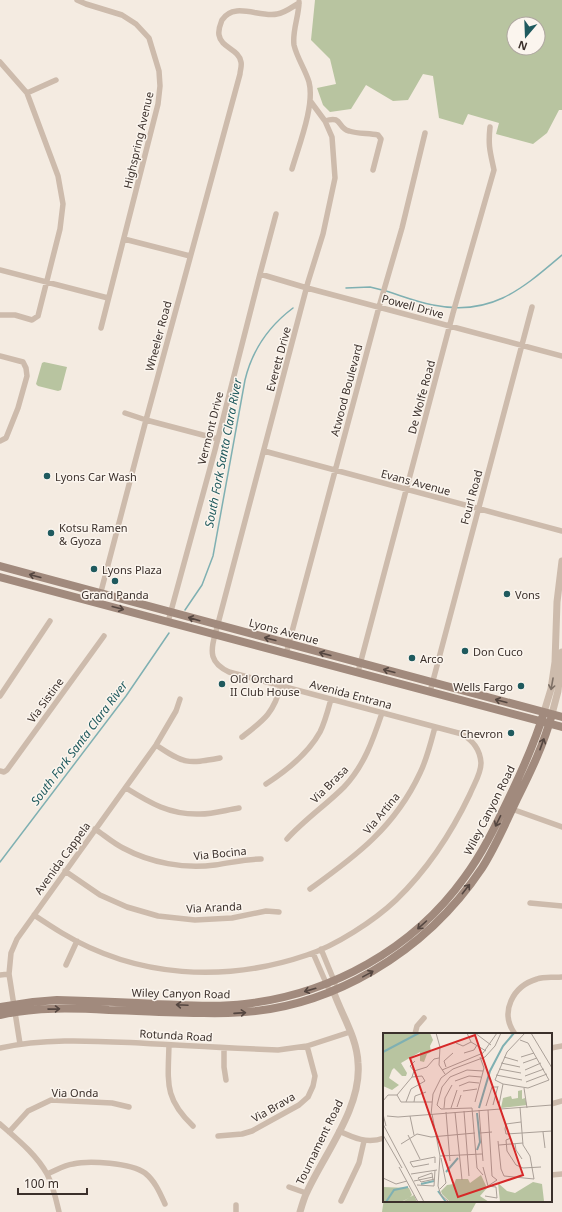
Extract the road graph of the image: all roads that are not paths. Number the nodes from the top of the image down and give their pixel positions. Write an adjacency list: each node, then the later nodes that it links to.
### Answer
1 (77, 0): 13 (street, Highspring Avenue)
2 (298, 2): 6 (street); 14 (street, Wheeler Road)
3 (0, 62): 5 (street)
4 (56, 80): 5 (street)
5 (27, 93): 17 (street)
6 (311, 102): 7 (street, Everett Drive); 10 (street)
7 (325, 121): 11 (street); 18 (street, Everett Drive)
8 (490, 127): 23 (street, De Wolfe Road)
9 (425, 133): 20 (street, Atwood Boulevard)
10 (292, 168)
11 (373, 170)
12 (276, 214): 16 (street, Vermont Drive)
13 (124, 239): 14 (street); 19 (street, Highspring Avenue)
14 (190, 256): 29 (street, Wheeler Road)
15 (0, 270): 17 (street)
16 (260, 274): 18 (street, Powell Drive); 30 (street, Vermont Drive)
17 (47, 282): 19 (street); 22 (street)
18 (307, 288): 20 (street, Powell Drive); 32 (street, Everett Drive)
19 (108, 298): 24 (street, Highspring Avenue)
20 (379, 307): 23 (street, Powell Drive); 33 (street, Atwood Boulevard)
21 (532, 307): 25 (street, Fourl Road)
22 (0, 315)
23 (450, 326): 25 (street, Powell Drive); 34 (street, De Wolfe Road)
24 (100, 328)
25 (522, 345): 27 (street, Powell Drive); 35 (street, Fourl Road)
26 (0, 356): 31 (street)
27 (562, 356)
28 (126, 413): 29 (street)
29 (146, 420): 30 (street); 40 (street, Wheeler Road)
30 (218, 440): 43 (street, Vermont Drive)
31 (0, 441)
32 (264, 451): 33 (street, Evans Avenue); 46 (street, Everett Drive)
33 (334, 470): 34 (street, Evans Avenue); 49 (street, Atwood Boulevard)
34 (407, 490): 35 (street, Evans Avenue); 52 (street, De Wolfe Road)
35 (478, 509): 36 (street, Evans Avenue); 54 (street, Fourl Road)
36 (562, 531)
37 (0, 566): 40 (main road, Lyons Avenue, one-way to 37)
38 (562, 566): 42 (street, Wiley Canyon Road)
39 (0, 577): 41 (main road, Lyons Avenue)
40 (100, 593): 41 (street, Wheeler Road); 43 (main road, Lyons Avenue)
41 (98, 603): 45 (main road, Lyons Avenue, one-way to 45)
42 (560, 606): 63 (street, Wiley Canyon Road, one-way to 63)
43 (171, 612): 45 (street, Vermont Drive); 46 (main road, Lyons Avenue, one-way to 43)
44 (50, 621): 59 (street)
45 (168, 622): 47 (main road, Lyons Avenue)
46 (217, 625): 47 (street, Avenida Entrana); 49 (main road, Lyons Avenue, one-way to 46)
47 (215, 634): 51 (main road, Lyons Avenue); 55 (street, Avenida Entrana)
48 (104, 636): 71 (street, Via Sistine)
49 (289, 644): 51 (street, Atwood Boulevard); 52 (main road, Lyons Avenue, one-way to 49)
50 (562, 652): 63 (street, Wiley Canyon Road)
51 (286, 654): 53 (main road, Lyons Avenue)
52 (360, 663): 53 (street, De Wolfe Road); 54 (main road, Lyons Avenue, one-way to 52)
53 (358, 672): 56 (main road, Lyons Avenue)
54 (432, 682): 56 (street, Fourl Road); 57 (main road, Lyons Avenue)
55 (281, 685): 61 (street, Avenida Entrana); 68 (street)
56 (430, 692): 58 (main road, Lyons Avenue)
57 (477, 694): 58 (main road); 63 (main road, Lyons Avenue, one-way to 57)
58 (441, 695): 65 (main road, Lyons Avenue)
59 (0, 696)
60 (180, 699): 69 (street, Avenida Cappela)
61 (331, 699): 62 (street, Avenida Entrana); 72 (street)
62 (382, 713): 67 (street, Avenida Entrana); 78 (street, Via Brasa)
63 (548, 713): 64 (main road, Lyons Avenue); 65 (main road, Wiley Canyon Road)
64 (562, 717)
65 (546, 722): 66 (main road, Lyons Avenue); 75 (main road, Wiley Canyon Road)
66 (562, 726)
67 (435, 727): 81 (street, Via Artina); 87 (street, Avenida Entrana)
68 (242, 737)
69 (156, 745): 70 (street); 73 (street, Avenida Cappela)
70 (220, 758)
71 (0, 771)
72 (266, 784)
73 (126, 788): 74 (street); 77 (street, Avenida Cappela)
74 (239, 808)
75 (509, 808): 76 (street); 93 (main road, Wiley Canyon Road)
76 (562, 827)
77 (95, 829): 79 (street, Via Bocina); 80 (street, Avenida Cappela)
78 (287, 839)
79 (260, 859)
80 (65, 871): 84 (street, Via Aranda); 85 (street, Avenida Cappela)
81 (310, 890)
82 (530, 903): 83 (street)
83 (562, 906)
84 (279, 912)
85 (34, 914): 86 (street); 90 (street, Avenida Cappela)
86 (77, 941): 88 (street); 89 (street)
87 (320, 949): 88 (street); 93 (street, Tournament Road)
88 (313, 953): 93 (street, Tournament Road)
89 (66, 965)
90 (9, 974): 91 (street); 95 (street, Avenida Cappela)
91 (0, 975)
92 (562, 978): 100 (street)
93 (332, 987): 95 (main road, Wiley Canyon Road); 98 (street, Tournament Road)
94 (0, 1007): 95 (main road, Wiley Canyon Road)
95 (14, 1008): 96 (main road, Wiley Canyon Road); 101 (street, Avenida Cappela)
96 (0, 1015)
97 (424, 1018): 99 (street)
98 (350, 1032): 103 (street, Rotunda Road); 114 (street, Tournament Road)
99 (415, 1033)
100 (514, 1033)
101 (20, 1044): 102 (street, Rotunda Road); 105 (street, Rotunda Road)
102 (169, 1045): 106 (street, Rotunda Road); 113 (street)
103 (307, 1046): 106 (street, Rotunda Road); 116 (street, Via Brava)
104 (562, 1046): 107 (street)
105 (0, 1048)
106 (224, 1048): 108 (street)
107 (552, 1048)
108 (226, 1080)
109 (562, 1101): 110 (street)
110 (552, 1104)
111 (129, 1107): 115 (street, Via Onda)
112 (0, 1124): 115 (street)
113 (193, 1126)
114 (339, 1131): 118 (street); 123 (street, Tournament Road)
115 (9, 1132): 119 (street)
116 (218, 1136)
117 (383, 1138): 118 (street)
118 (364, 1141): 124 (street)
119 (47, 1174): 125 (street); 127 (street)
120 (562, 1174): 121 (street)
121 (552, 1175)
122 (289, 1187): 123 (street)
123 (306, 1193): 129 (street, Tournament Road)
124 (340, 1201)
125 (165, 1204)
126 (236, 1205): 128 (street)
127 (58, 1212)
128 (236, 1212)
129 (300, 1212)

